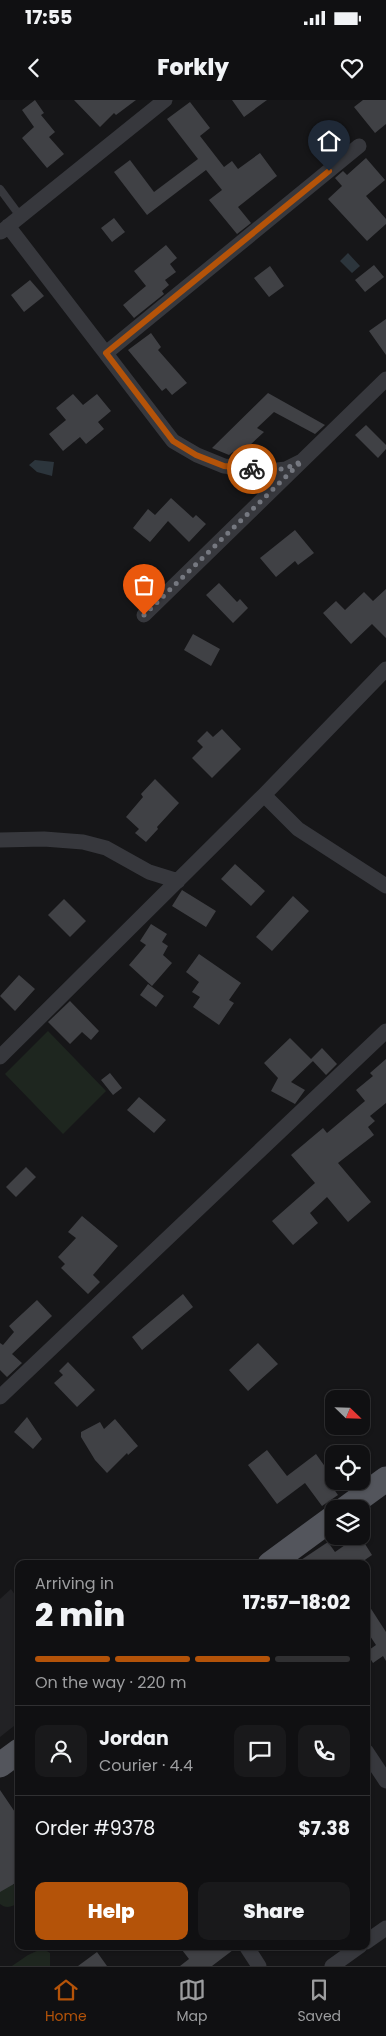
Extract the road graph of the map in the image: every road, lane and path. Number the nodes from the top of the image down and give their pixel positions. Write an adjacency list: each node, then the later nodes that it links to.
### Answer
1 (165, 100): 4 (street)
2 (359, 146): 6 (street)
3 (0, 189): 4 (lane)
4 (20, 216): 5 (street)
5 (4, 229): 6 (street)
6 (106, 353): 8 (street)
7 (386, 379): 8 (street)
8 (302, 461): 9 (street)
9 (144, 615)
10 (386, 670): 11 (street)
11 (264, 795): 13 (street); 14 (street)
12 (0, 840): 13 (street)
13 (178, 881): 16 (street)
14 (386, 886)
15 (386, 1031): 17 (street)
16 (0, 1057)
17 (0, 1397)
18 (386, 1479): 19 (main road)
19 (357, 1500)
20 (325, 1524): 21 (main road)
21 (275, 1560)
22 (15, 1754): 24 (main road)
23 (370, 1758): 25 (street)
24 (0, 1765)
25 (386, 1781)
26 (386, 1928): 27 (street)
27 (370, 1939)
28 (249, 1950): 30 (street)
29 (354, 1950): 31 (street)
30 (259, 1966)
31 (332, 1966)

